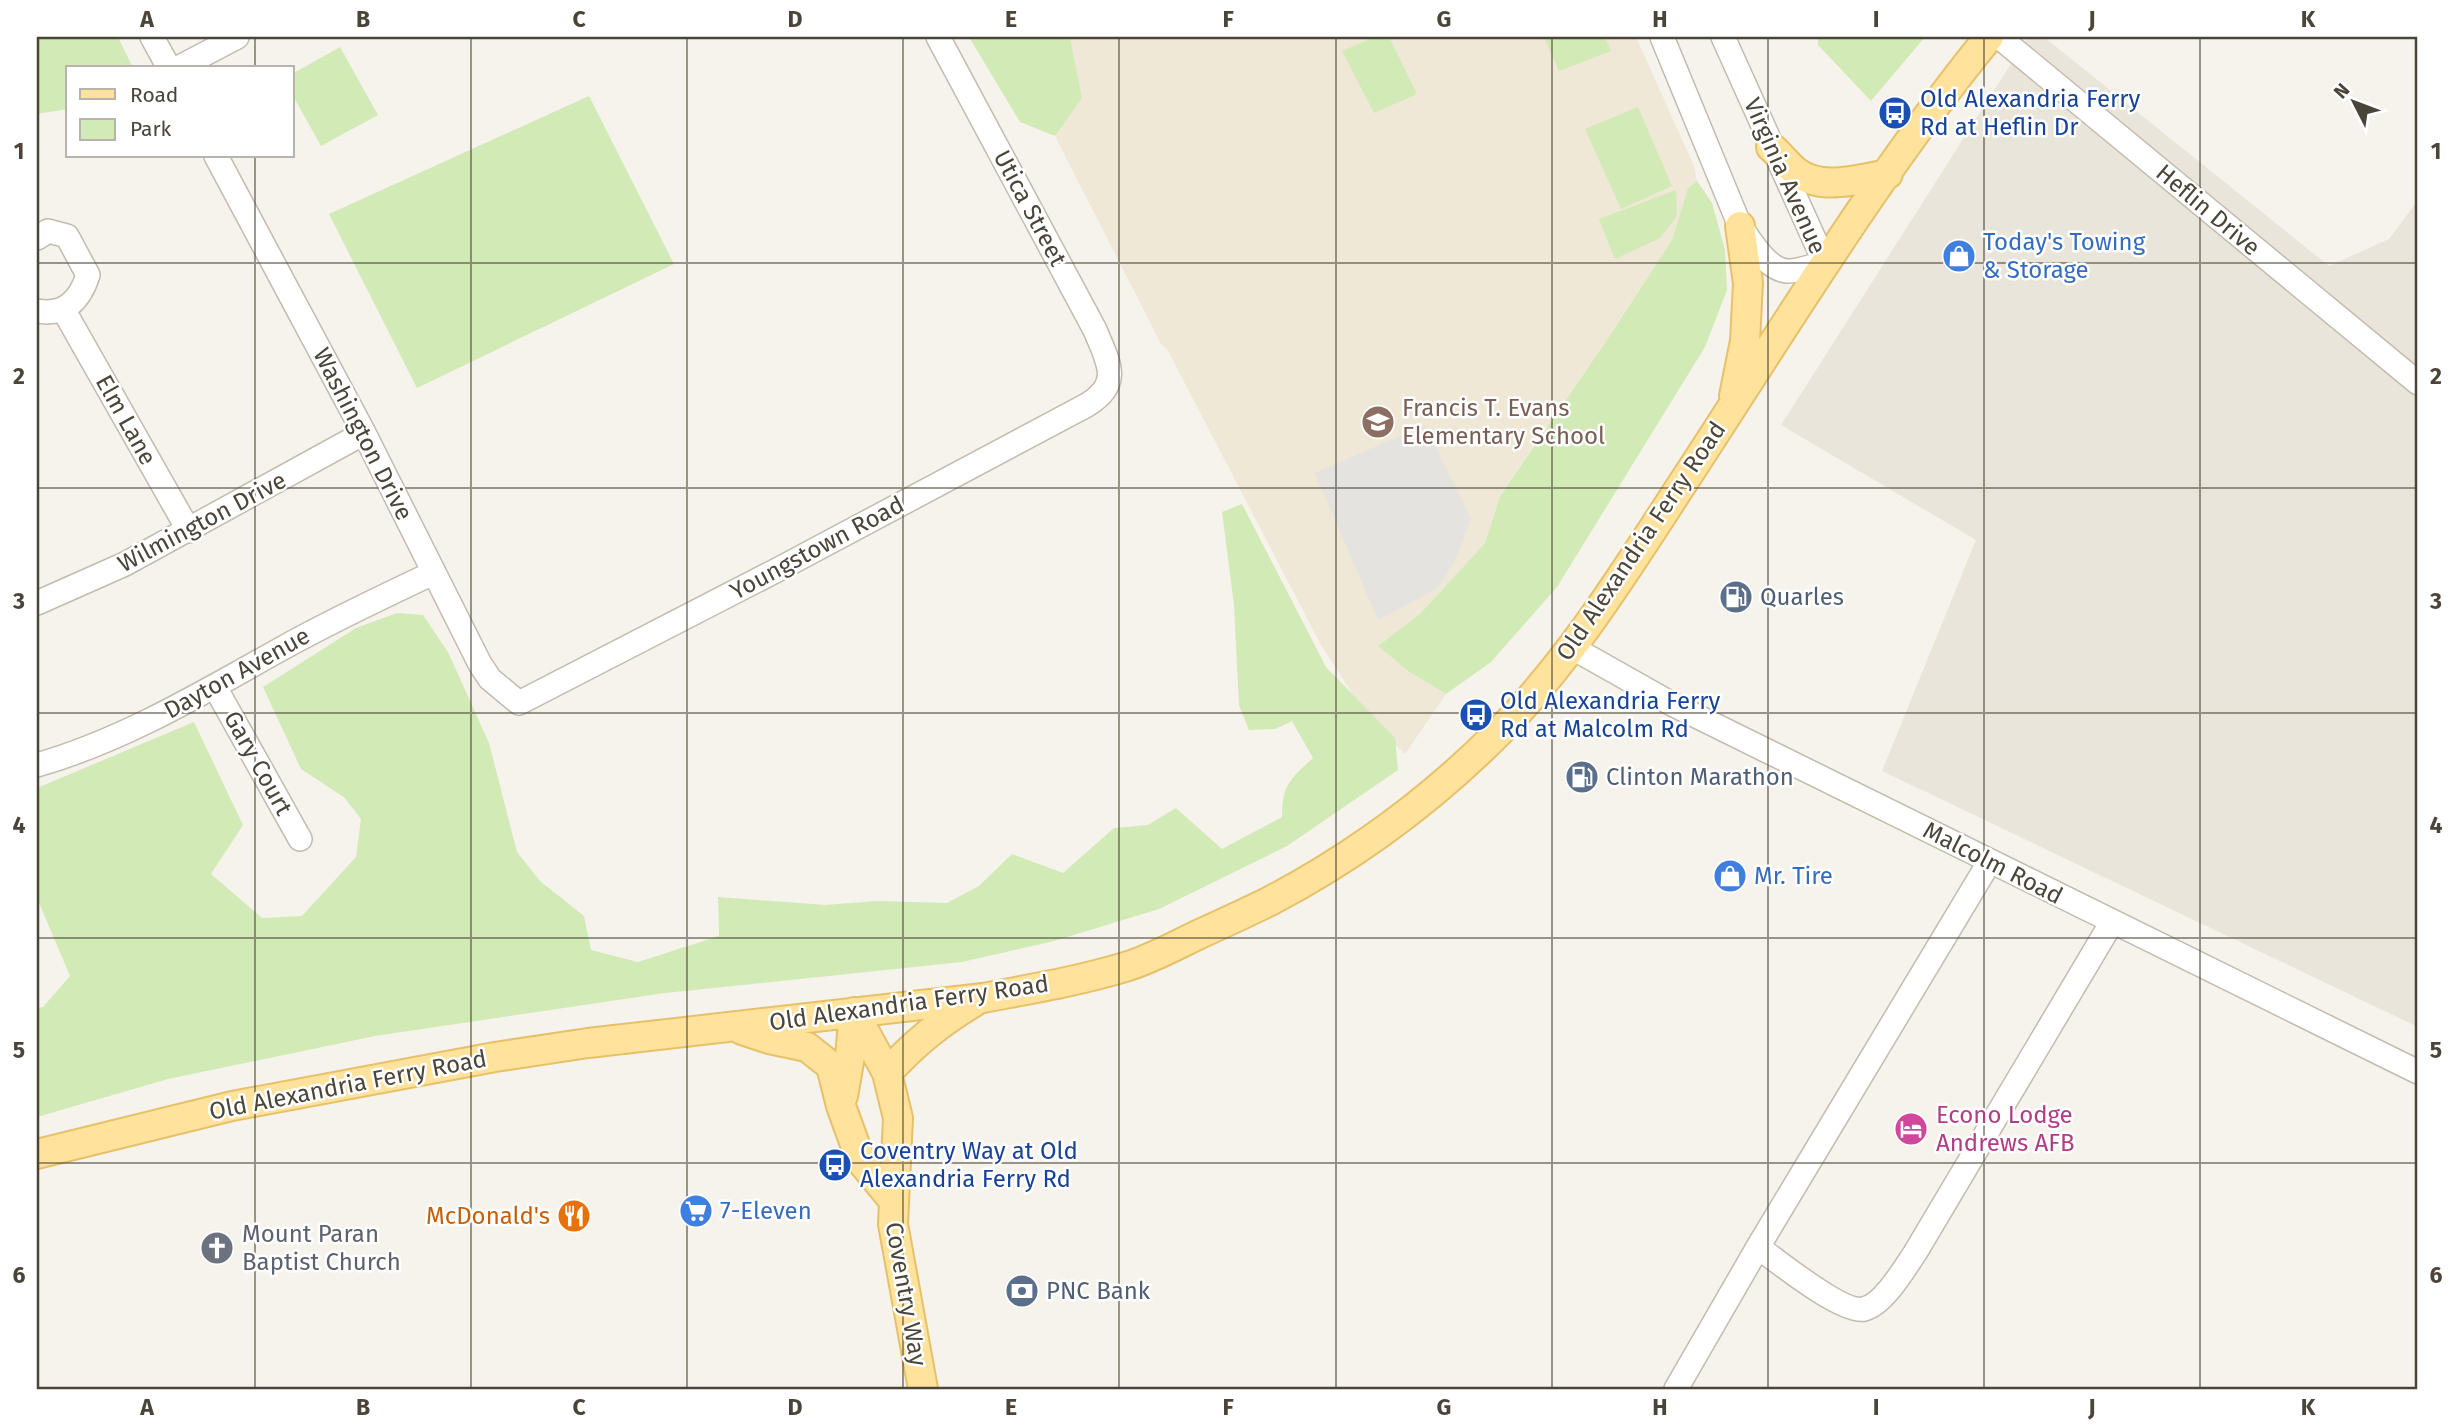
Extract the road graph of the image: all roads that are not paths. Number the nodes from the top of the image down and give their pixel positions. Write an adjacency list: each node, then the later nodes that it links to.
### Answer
1 (152, 37): 8 (street)
2 (237, 37): 9 (street)
3 (937, 37): 19 (street, Utica Street)
4 (1662, 37): 13 (street, Virginia Avenue)
5 (1723, 37): 10 (street, Virginia Avenue)
6 (1989, 37): 12 (main road, Old Alexandria Ferry Road)
7 (1999, 37): 18 (street, Heflin Drive)
8 (168, 66)
9 (182, 66)
10 (1771, 147): 12 (main road); 15 (street, Virginia Avenue)
11 (217, 158): 21 (street, Washington Drive)
12 (1888, 174): 15 (main road, Old Alexandria Ferry Road)
13 (1740, 226): 15 (street, Virginia Avenue); 20 (main road)
14 (37, 238): 16 (street)
15 (1825, 263): 20 (main road, Old Alexandria Ferry Road)
16 (63, 309): 17 (street); 22 (street, Elm Lane)
17 (37, 311)
18 (2418, 383)
19 (1108, 384): 27 (street, Youngstown Road)
20 (1731, 408): 25 (main road, Old Alexandria Ferry Road)
21 (364, 433): 22 (street, Wilmington Drive); 23 (street, Washington Drive)
22 (189, 531): 24 (street, Wilmington Drive)
23 (433, 573): 26 (street, Dayton Avenue); 27 (street, Washington Drive)
24 (37, 604)
25 (1571, 647): 30 (street, Malcolm Road); 32 (main road, Old Alexandria Ferry Road)
26 (215, 687): 28 (street, Dayton Avenue); 29 (street, Gary Court)
27 (519, 703)
28 (37, 765)
29 (300, 839)
30 (1990, 862): 31 (street, Malcolm Road); 40 (street)
31 (2112, 922): 35 (street, Malcolm Road); 40 (street)
32 (983, 998): 33 (main road, Old Alexandria Ferry Road); 36 (main road)
33 (854, 1012): 34 (main road, Old Alexandria Ferry Road); 36 (main road, Coventry Way); 37 (main road)
34 (733, 1027): 37 (main road, Coventry Way); 38 (main road, Old Alexandria Ferry Road)
35 (2418, 1072)
36 (887, 1073): 39 (main road, Coventry Way)
37 (841, 1106): 39 (main road, Coventry Way)
38 (37, 1154)
39 (892, 1199): 41 (main road, Coventry Way)
40 (1758, 1247): 42 (street)
41 (923, 1389)
42 (1676, 1389)

